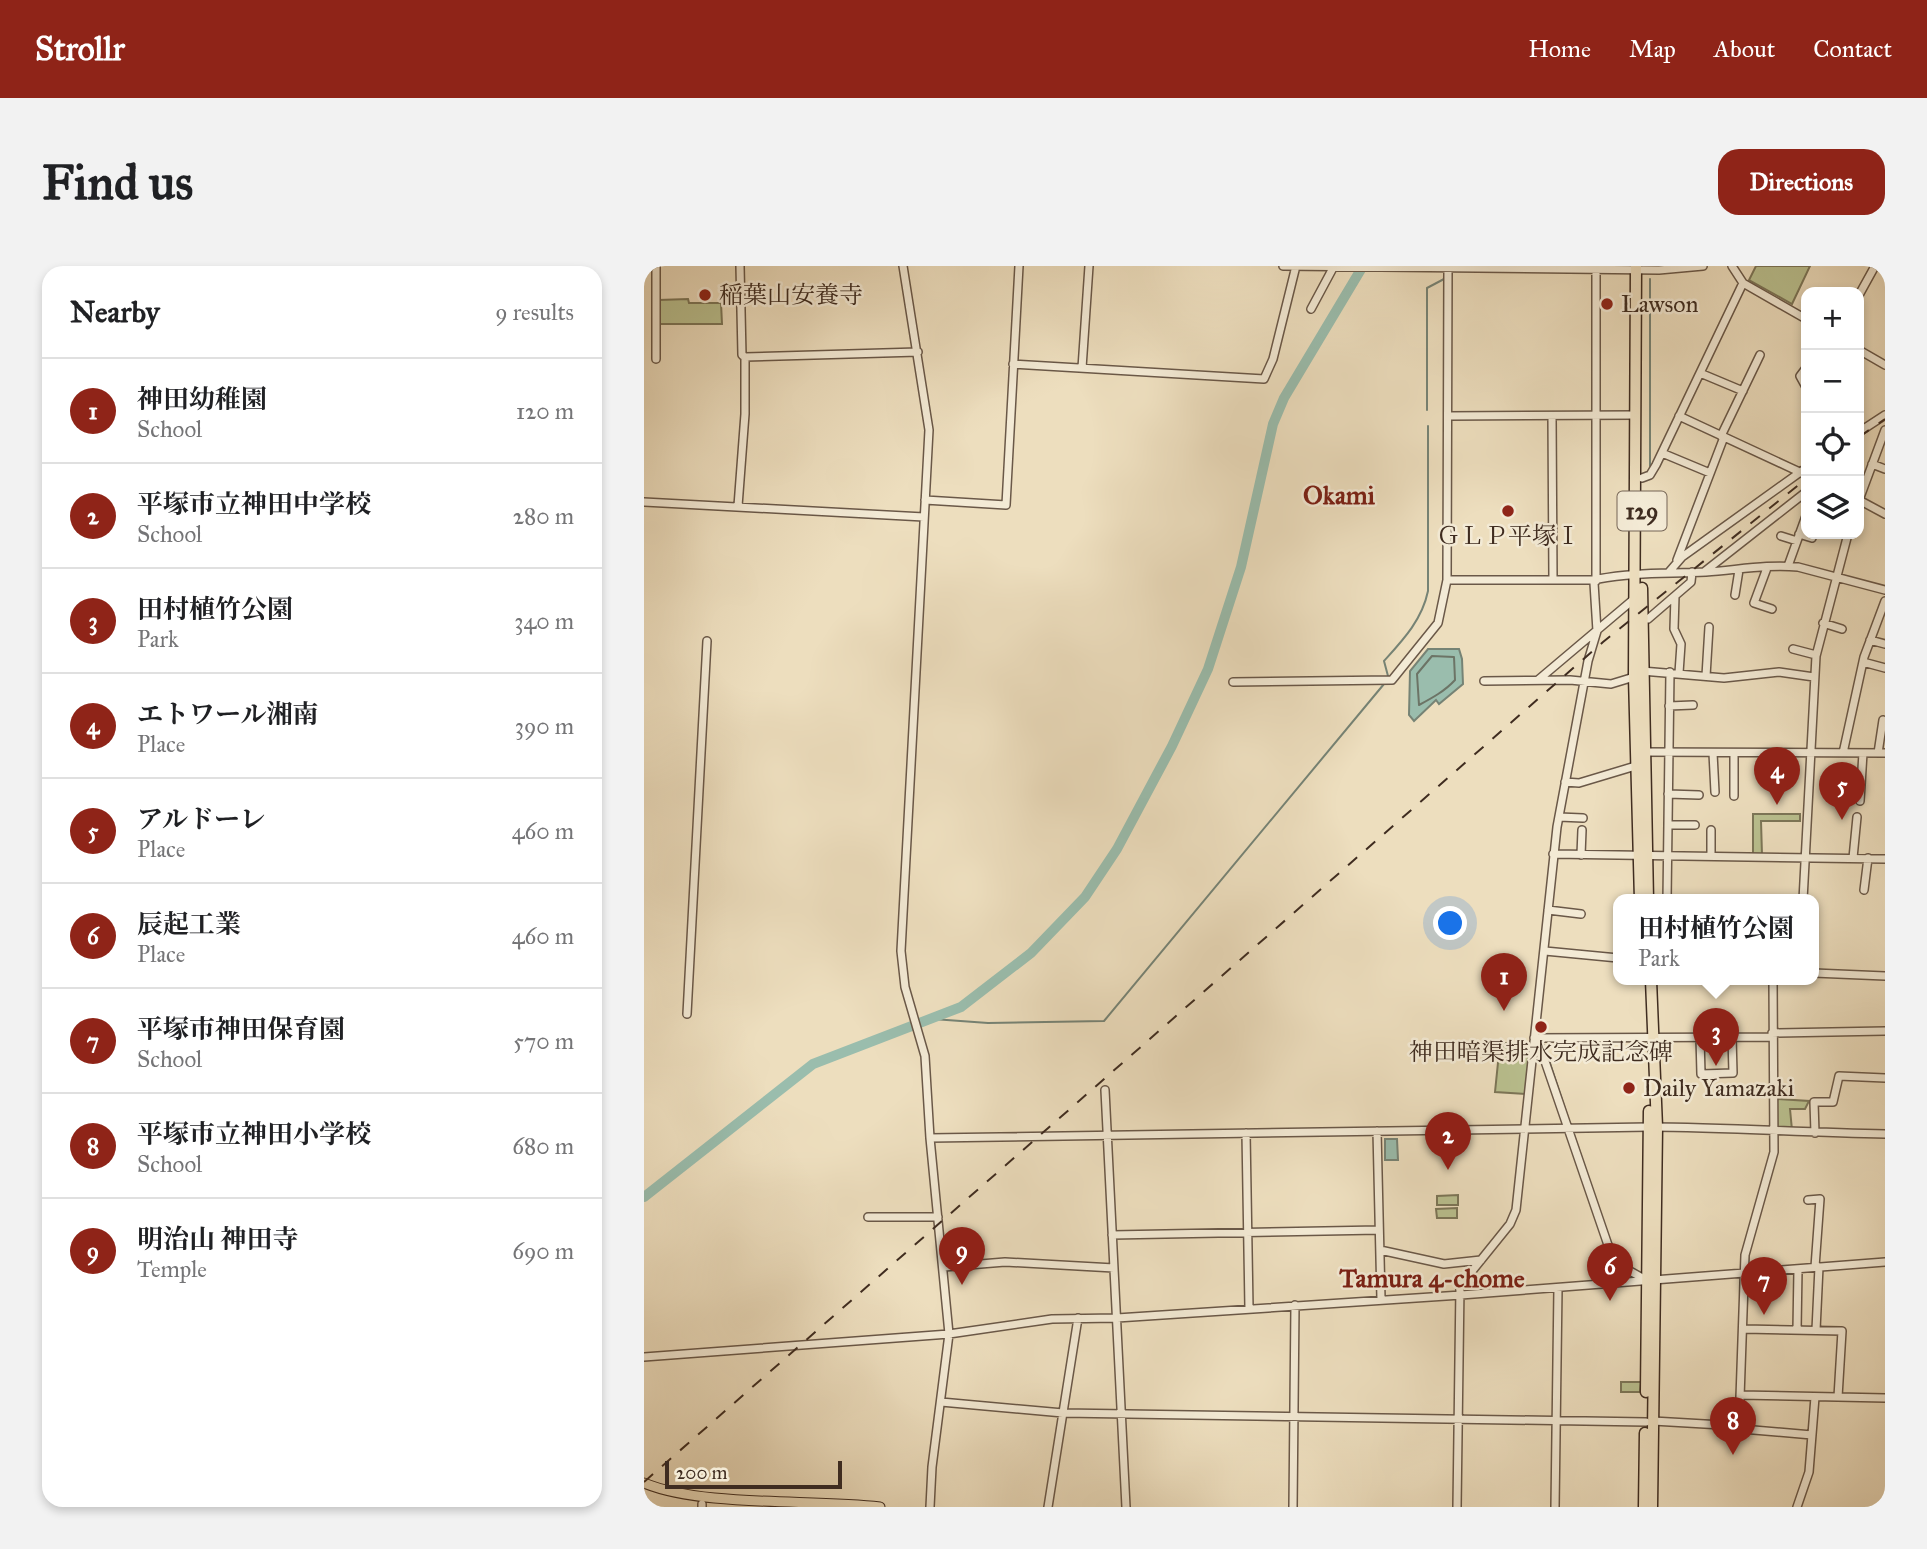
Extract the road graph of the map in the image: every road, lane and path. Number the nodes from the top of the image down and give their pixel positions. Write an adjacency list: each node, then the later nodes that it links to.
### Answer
1 (656, 266): 24 (street)
2 (740, 266): 23 (street)
3 (903, 266): 20 (street)
4 (1019, 266): 25 (street)
5 (1089, 266): 27 (street)
6 (1283, 266): 7 (street)
7 (1296, 266): 13 (street); 27 (street)
8 (1703, 266): 14 (street)
9 (1732, 266): 16 (street)
10 (1875, 266): 17 (street)
11 (1356, 267): 12 (street); 13 (street)
12 (1448, 267): 15 (street); 32 (street)
13 (1333, 268): 18 (street)
14 (1640, 268): 15 (street); 31 (highway, 129); 45 (highway, 129)
15 (1596, 269): 30 (street)
16 (1743, 283): 19 (street); 28 (street)
17 (1863, 287)
18 (1311, 309)
19 (1801, 316)
20 (918, 352): 23 (street); 48 (street)
21 (1864, 353): 26 (street)
22 (1760, 355): 29 (street)
23 (745, 357): 51 (street)
24 (656, 359)
25 (1013, 364): 27 (street); 48 (street)
26 (1885, 365)
27 (1082, 368)
28 (1700, 373): 29 (street); 34 (street)
29 (1743, 391): 38 (street)
30 (1596, 415): 31 (street); 33 (street); 69 (street)
31 (1636, 415): 62 (highway, 129)
32 (1448, 416): 33 (street); 67 (street)
33 (1552, 416): 68 (street)
34 (1679, 416): 38 (street); 39 (street)
35 (1882, 417): 36 (street); 37 (street)
36 (1864, 429)
37 (1885, 430): 40 (street)
38 (1722, 436): 42 (street); 43 (street)
39 (1662, 453): 43 (street); 45 (street)
40 (1872, 464): 41 (street); 46 (street)
41 (1885, 469)
42 (1801, 471)
43 (1710, 473): 58 (street)
44 (1801, 474): 58 (street)
45 (1642, 478): 62 (highway, 129)
46 (1864, 486)
47 (1801, 496): 65 (street)
48 (925, 500): 53 (street)
49 (644, 502): 51 (street)
50 (1864, 503): 52 (street)
51 (738, 506): 53 (street)
52 (1885, 514)
53 (924, 517): 162 (street)
54 (1801, 530): 56 (street)
55 (1781, 536): 56 (street)
56 (1798, 538): 59 (street)
57 (1846, 539): 66 (street)
58 (1676, 563): 63 (street)
59 (1791, 567): 60 (street); 66 (street)
60 (1767, 568): 61 (street); 75 (street)
61 (1739, 570): 65 (street); 71 (street)
62 (1638, 572): 63 (street); 69 (street); 73 (highway, 129); 76 (highway, 129)
63 (1669, 572): 64 (street)
64 (1692, 572): 65 (street); 72 (street)
65 (1704, 572)
66 (1835, 577): 70 (street); 77 (street)
67 (1447, 580): 68 (street); 96 (street)
68 (1553, 580): 69 (street)
69 (1596, 580): 79 (street)
70 (1885, 590)
71 (1735, 595)
72 (1675, 596): 76 (street); 89 (street)
73 (1634, 599): 79 (street); 90 (highway, 129)
74 (1885, 601): 81 (street)
75 (1767, 609)
76 (1642, 619): 90 (highway, 129)
77 (1823, 623): 78 (street); 85 (street)
78 (1842, 628)
79 (1597, 631): 94 (street); 95 (street)
80 (1711, 631): 91 (street)
81 (1870, 640): 83 (street); 86 (street)
82 (707, 641): 144 (street)
83 (1885, 644)
84 (1793, 649): 85 (street)
85 (1816, 655): 92 (street)
86 (1863, 662): 87 (street); 106 (street)
87 (1885, 668)
88 (1670, 672): 89 (street); 90 (street); 98 (street)
89 (1679, 673): 91 (street)
90 (1638, 674): 95 (street); 107 (highway, 129)
91 (1706, 676): 92 (street)
92 (1814, 677): 105 (street)
93 (1484, 681): 94 (street)
94 (1538, 681): 95 (street)
95 (1585, 681): 108 (street)
96 (1233, 682)
97 (1693, 705): 98 (street)
98 (1669, 706): 100 (street)
99 (1883, 720): 104 (street)
100 (1669, 752): 101 (street); 107 (street); 110 (street)
101 (1713, 753): 102 (street); 109 (street)
102 (1734, 753): 105 (street); 112 (street)
103 (1863, 753): 104 (street); 106 (street); 113 (street)
104 (1882, 753)
105 (1811, 754): 106 (street); 126 (street)
106 (1843, 754)
107 (1639, 758): 108 (street); 123 (highway, 129)
108 (1565, 782): 114 (street)
109 (1715, 792)
110 (1668, 794): 111 (street); 117 (street)
111 (1699, 794)
112 (1733, 796)
113 (1860, 801)
114 (1559, 817): 116 (street); 121 (street)
115 (1857, 817): 127 (street)
116 (1583, 818)
117 (1668, 825): 118 (street); 124 (street)
118 (1695, 825)
119 (1582, 830): 122 (street)
120 (1712, 830): 125 (street)
121 (1553, 854): 122 (street); 135 (street)
122 (1581, 855): 123 (street)
123 (1642, 855): 124 (street); 131 (highway, 129); 132 (highway, 129)
124 (1667, 855): 125 (street); 133 (street)
125 (1711, 856): 126 (street)
126 (1805, 859): 127 (street); 134 (street)
127 (1853, 859): 128 (street)
128 (1868, 859): 129 (street); 130 (street)
129 (1885, 859)
130 (1864, 890)
131 (1640, 894)
132 (1646, 894)
133 (1667, 894)
134 (1803, 894)
135 (1548, 910): 136 (street); 137 (street)
136 (1581, 914)
137 (1545, 951): 138 (street); 150 (street)
138 (1613, 958)
139 (1819, 973): 140 (street)
140 (1885, 976)
141 (1645, 985): 147 (highway)
142 (1651, 985): 147 (highway)
143 (1773, 985): 146 (street)
144 (687, 1014)
145 (1885, 1031): 146 (street)
146 (1772, 1035): 149 (street); 156 (street)
147 (1650, 1037): 148 (street); 150 (street); 153 (highway)
148 (1700, 1037): 149 (street); 149 (street)
149 (1732, 1037)
150 (1535, 1038): 154 (street); 155 (street)
151 (1885, 1078): 159 (street)
152 (1105, 1090): 161 (street)
153 (1653, 1127): 154 (street); 156 (street); 177 (highway)
154 (1568, 1128): 155 (street); 177 (street)
155 (1524, 1129): 157 (street); 170 (street)
156 (1774, 1130): 159 (street); 176 (street)
157 (1377, 1131): 158 (street); 166 (street)
158 (1246, 1133): 161 (street); 167 (street)
159 (1815, 1133): 160 (street)
160 (1885, 1134)
161 (1107, 1136): 162 (street); 168 (street)
162 (930, 1138): 165 (street)
163 (1808, 1200): 173 (street)
164 (868, 1217): 165 (street)
165 (938, 1217): 172 (street)
166 (1378, 1230): 167 (street); 169 (street)
167 (1247, 1233): 168 (street); 182 (street)
168 (1112, 1235): 174 (street)
169 (1380, 1250): 170 (street); 180 (street)
170 (1481, 1260): 179 (street)
171 (1885, 1262): 173 (street)
172 (944, 1267): 174 (street); 188 (street)
173 (1817, 1267): 175 (street); 187 (street)
174 (1114, 1268): 184 (street)
175 (1798, 1269): 176 (street); 186 (street)
176 (1743, 1273): 177 (street); 185 (street)
177 (1651, 1280): 178 (street); 200 (highway)
178 (1558, 1288): 179 (street); 199 (street)
179 (1461, 1295): 180 (street); 198 (street)
180 (1381, 1299): 181 (street)
181 (1295, 1305): 182 (street); 197 (street)
182 (1249, 1308): 184 (street)
183 (1078, 1318): 184 (street); 188 (street); 195 (street)
184 (1117, 1318): 196 (street)
185 (1744, 1329): 186 (street); 190 (street)
186 (1797, 1330): 187 (street)
187 (1816, 1330): 192 (street)
188 (950, 1334): 189 (street); 194 (street)
189 (644, 1357)
190 (1740, 1395): 191 (street); 201 (street)
191 (1815, 1397): 192 (street); 202 (street)
192 (1838, 1397): 193 (street)
193 (1885, 1398)
194 (941, 1402): 195 (street); 206 (street)
195 (1063, 1413): 196 (street); 207 (street)
196 (1121, 1413): 197 (street); 208 (street)
197 (1294, 1415): 198 (street); 209 (street)
198 (1459, 1418): 199 (street); 210 (street)
199 (1556, 1420): 200 (street); 211 (street)
200 (1649, 1421): 201 (street); 212 (highway); 213 (highway)
201 (1740, 1426): 202 (street)
202 (1812, 1435): 214 (street)
203 (644, 1483): 204 (main road)
204 (702, 1505): 205 (main road)
205 (880, 1507)
206 (930, 1507)
207 (1048, 1507)
208 (1126, 1507)
209 (1293, 1507)
210 (1457, 1507)
211 (1555, 1507)
212 (1644, 1507)
213 (1652, 1507)
214 (1797, 1507)

